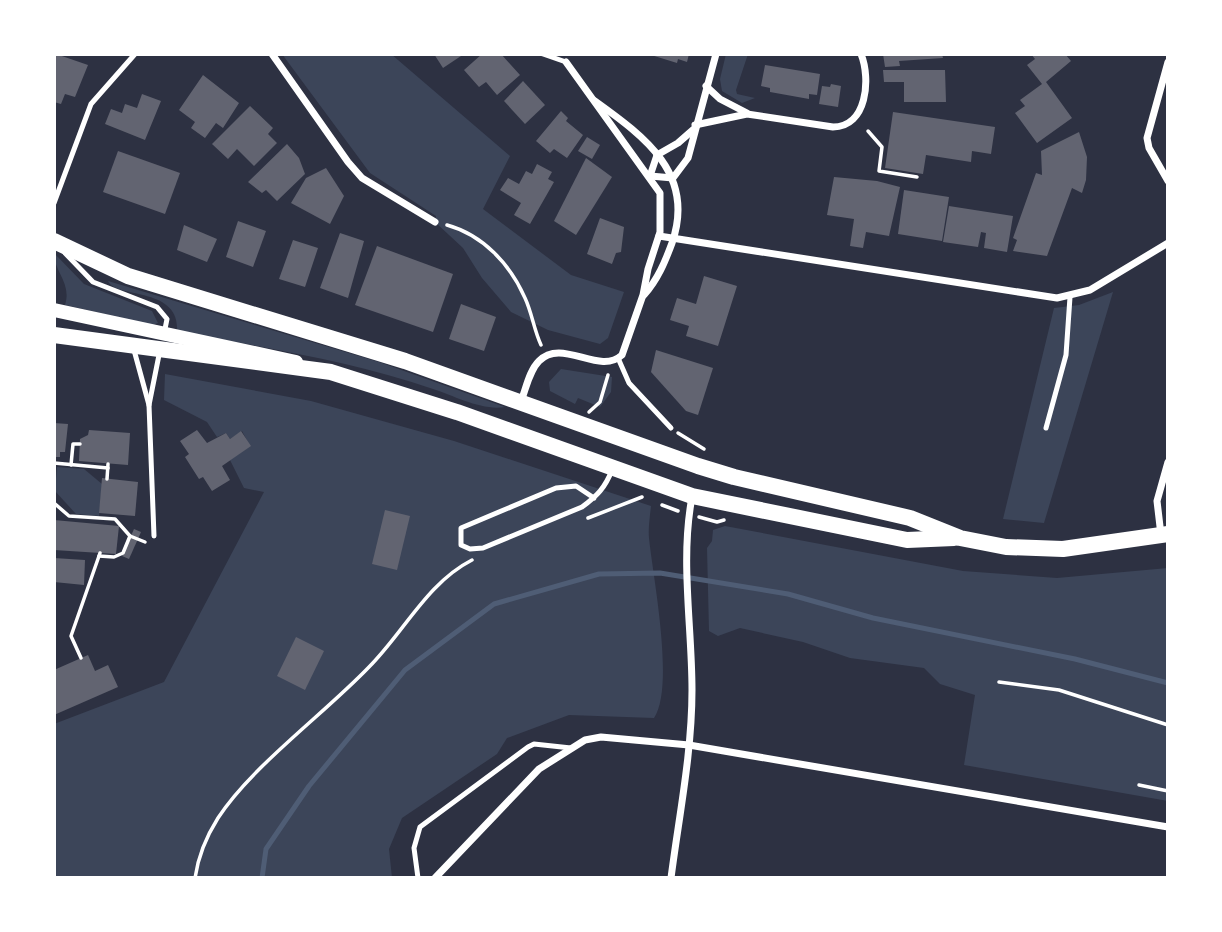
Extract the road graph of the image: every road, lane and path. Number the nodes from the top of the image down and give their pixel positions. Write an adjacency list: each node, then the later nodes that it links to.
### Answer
1 (135, 54): 18 (lane)
2 (272, 54): 19 (street)
3 (543, 54): 6 (lane)
4 (716, 54): 8 (street)
5 (861, 54): 10 (street)
6 (566, 62): 9 (street)
7 (1168, 62): 17 (street)
8 (706, 86): 10 (street); 11 (street)
9 (592, 98): 13 (street); 14 (street)
10 (747, 114): 11 (street)
11 (695, 127): 13 (street); 16 (street)
12 (869, 131): 15 (path)
13 (657, 155): 14 (street); 16 (street)
14 (650, 176): 16 (street); 20 (street)
15 (917, 177)
16 (673, 178): 21 (street)
17 (1168, 181)
18 (54, 203)
19 (435, 222): 30 (path)
20 (659, 236): 21 (street); 24 (street)
21 (673, 239): 24 (street); 25 (street)
22 (55, 241): 28 (lane); 33 (main road)
23 (1168, 243): 25 (street)
24 (643, 295): 31 (street)
25 (1070, 297): 37 (lane)
26 (54, 310): 28 (main road)
27 (54, 335): 29 (main road)
28 (162, 341): 29 (main road); 34 (lane); 38 (main road)
29 (130, 344): 34 (lane)
30 (547, 355): 31 (street); 33 (street)
31 (618, 358): 36 (lane)
32 (608, 375): 35 (path)
33 (521, 401): 35 (main road); 38 (main road)
34 (149, 405): 57 (lane)
35 (583, 424): 43 (main road)
36 (671, 428): 45 (path)
37 (1046, 428)
38 (511, 431): 44 (main road)
39 (80, 444): 42 (path)
40 (1168, 462): 55 (street)
41 (54, 463): 42 (path)
42 (71, 465): 46 (path)
43 (698, 466): 45 (main road); 47 (main road)
44 (612, 467): 47 (main road); 48 (lane)
45 (725, 474): 58 (main road)
46 (107, 479)
47 (692, 496): 52 (main road); 53 (street)
48 (594, 498): 48 (lane)
49 (649, 499): 54 (path)
50 (657, 502): 53 (path)
51 (54, 503): 56 (path)
52 (723, 503): 53 (path); 58 (main road)
53 (689, 514): 64 (street)
54 (581, 520)
55 (1165, 535): 58 (main road)
56 (131, 536): 59 (path); 61 (path)
57 (154, 536)
58 (960, 538)
59 (152, 545)
60 (481, 556): 69 (path)
61 (81, 658)
62 (999, 682): 63 (path)
63 (1168, 725)
64 (689, 745): 65 (street); 68 (street); 72 (street)
65 (571, 748): 70 (lane); 71 (street)
66 (1139, 785): 67 (path)
67 (1168, 791)
68 (1168, 827)
69 (195, 878)
70 (418, 878)
71 (435, 878)
72 (671, 878)

